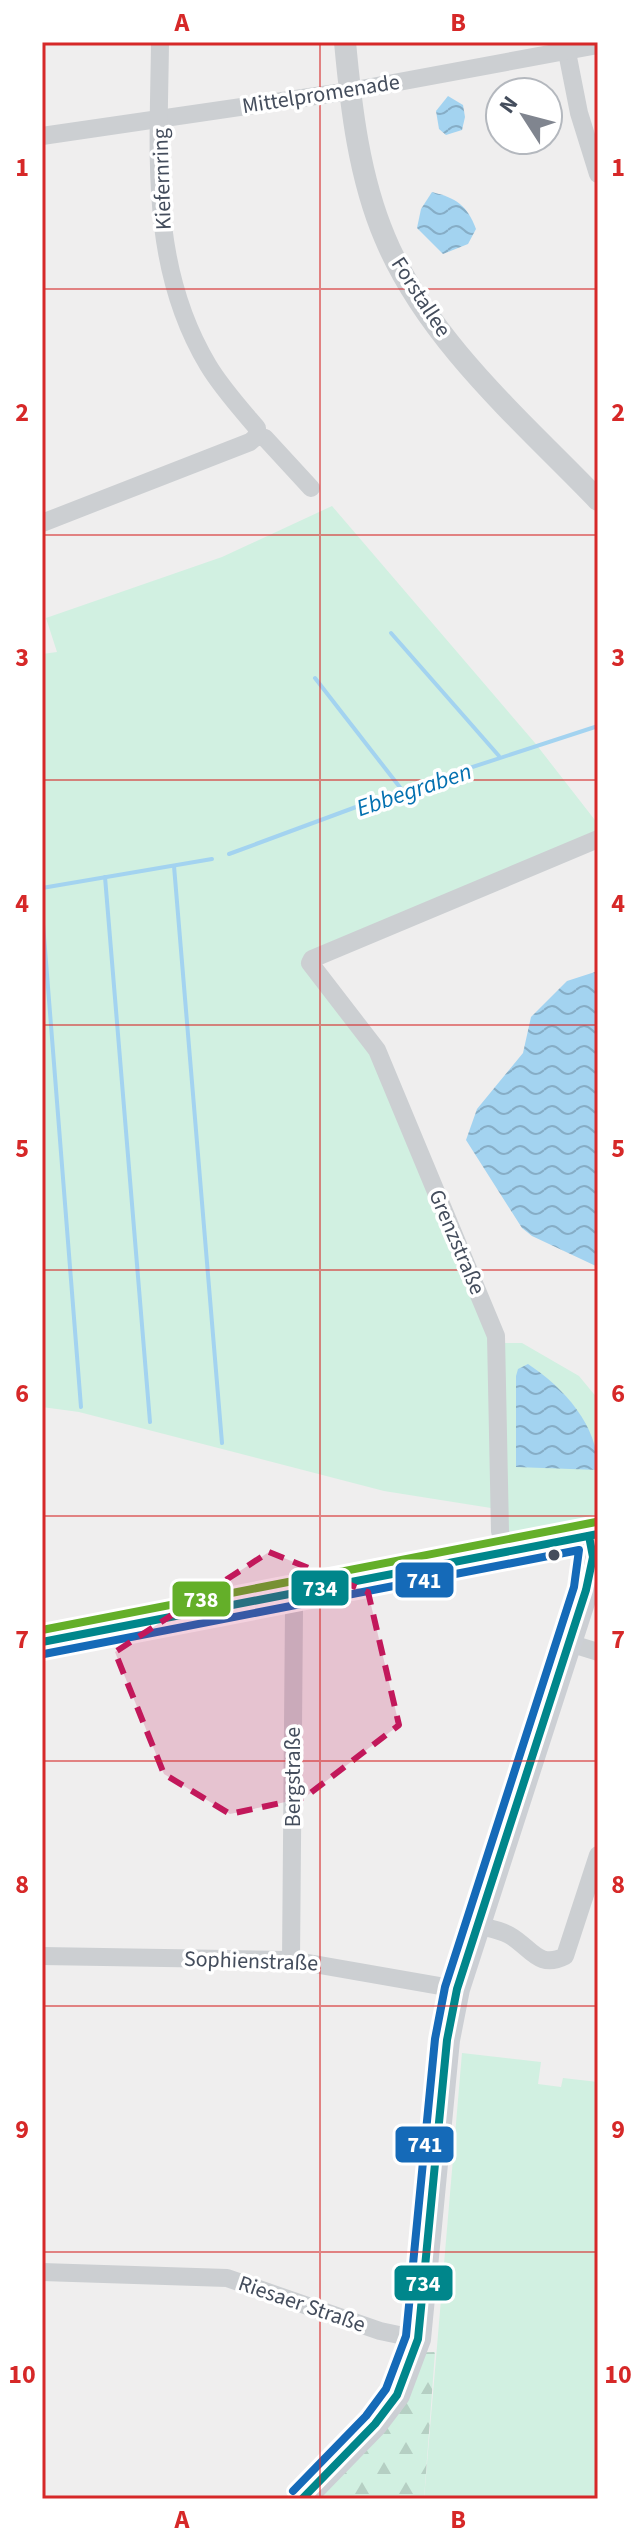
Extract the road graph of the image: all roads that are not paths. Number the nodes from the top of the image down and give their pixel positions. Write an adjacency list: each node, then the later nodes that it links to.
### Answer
1 (160, 42): 6 (street, Kiefernring)
2 (345, 42): 5 (street, Forstallee)
3 (598, 45): 4 (street, Mittelpromenade)
4 (566, 47): 5 (street, Mittelpromenade); 8 (street)
5 (350, 91): 6 (street, Mittelpromenade); 11 (street, Forstallee)
6 (159, 120): 7 (street, Mittelpromenade); 9 (street, Kiefernring)
7 (42, 136)
8 (598, 174)
9 (257, 436): 10 (street, Kiefernring); 12 (street)
10 (311, 488)
11 (598, 500)
12 (42, 523)
13 (598, 839): 15 (street, Grenzstraße)
14 (594, 1535): 15 (street); 18 (main road)
15 (505, 1552): 16 (street)
16 (290, 1593): 17 (street); 23 (street, Bergstraße)
17 (42, 1642)
18 (569, 1643): 19 (street); 21 (main road)
19 (598, 1652)
20 (598, 1855): 21 (street)
21 (477, 1925): 24 (main road)
22 (42, 1956): 23 (street, Sophienstraße)
23 (291, 1960): 24 (street, Sophienstraße)
24 (457, 1989): 26 (main road)
25 (42, 2272): 26 (street, Riesaer Straße)
26 (418, 2339): 27 (main road)
27 (302, 2499)

